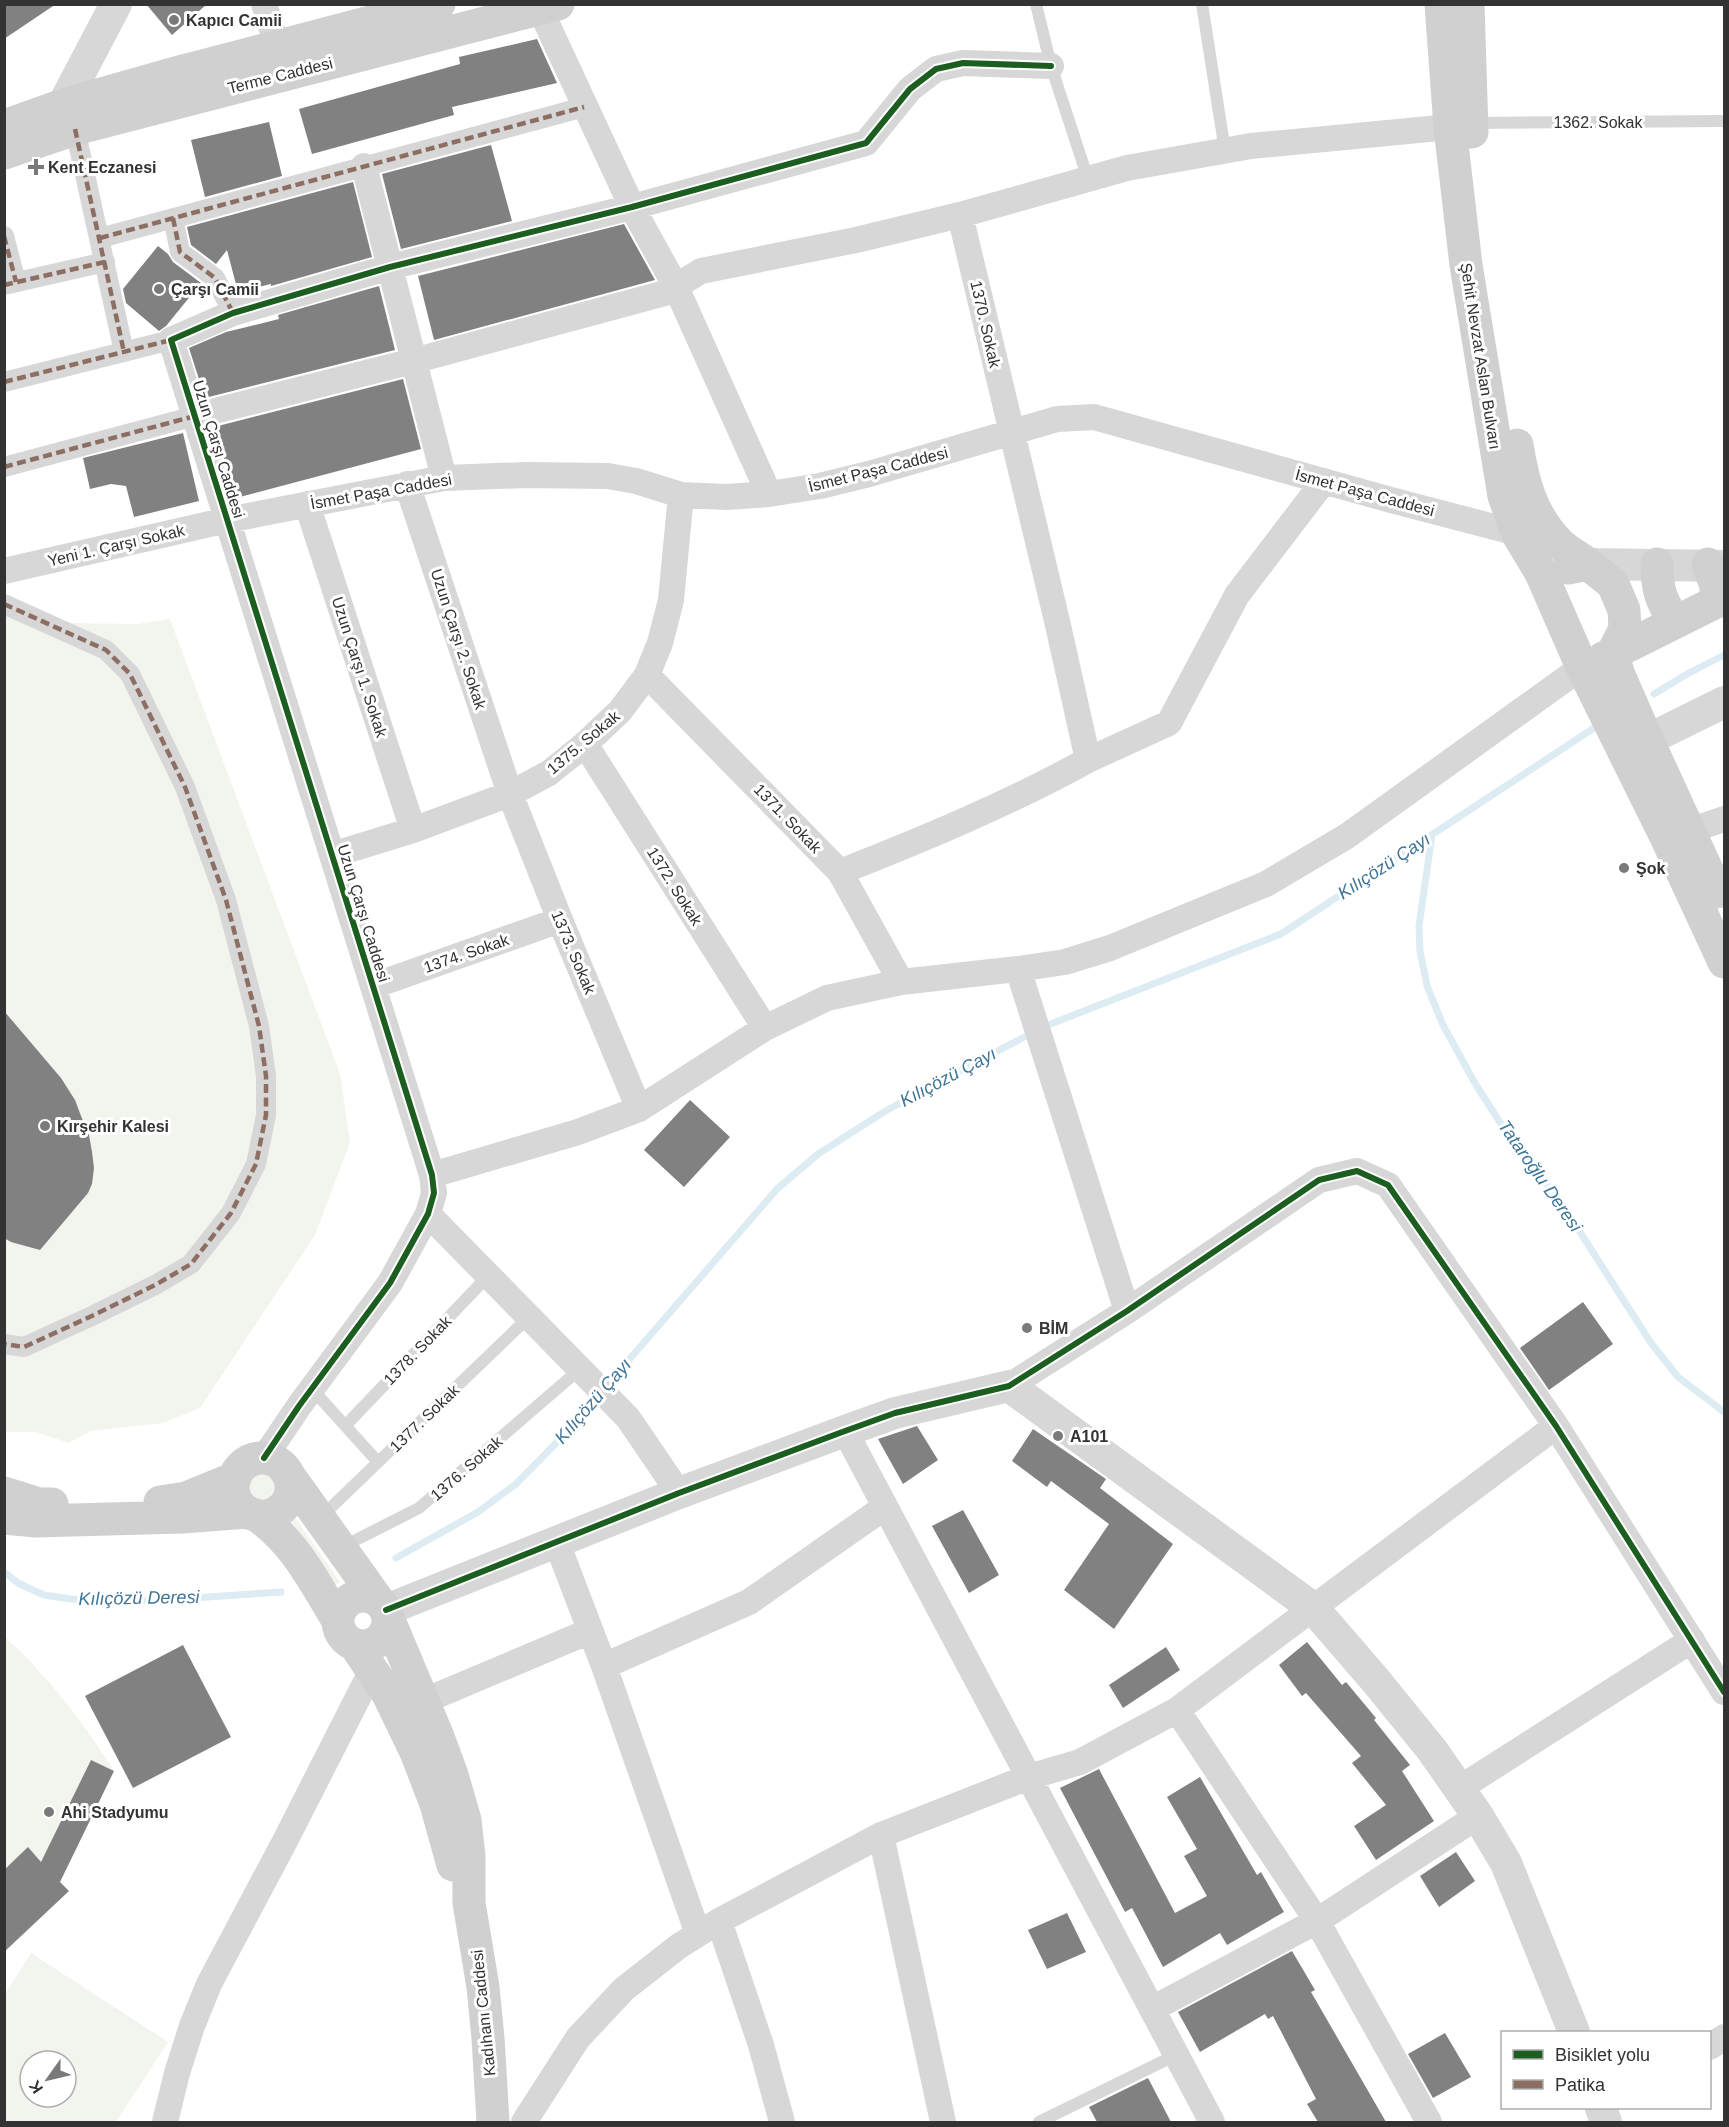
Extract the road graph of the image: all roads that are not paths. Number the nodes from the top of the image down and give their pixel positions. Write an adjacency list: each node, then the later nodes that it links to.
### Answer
1 (116, 4): 12 (street)
2 (264, 4): 9 (street)
3 (439, 4): 9 (main road, Terme Caddesi)
4 (1036, 4): 10 (lane)
5 (1202, 4): 16 (lane)
6 (1441, 4): 14 (main road, Şehit Nevzat Aslan Bulvarı)
7 (1468, 4): 14 (main road, Şehit Nevzat Aslan Bulvarı)
8 (549, 7): 11 (street); 12 (main road, Terme Caddesi)
9 (277, 45): 12 (main road, Terme Caddesi)
10 (1051, 66): 19 (lane); 20 (street)
11 (584, 107): 18 (street); 20 (street)
12 (69, 117): 15 (main road, Terme Caddesi); 17 (main road, Terme Caddesi); 24 (street)
13 (1725, 121): 14 (lane, 1362. Sokak)
14 (1461, 125): 16 (street); 44 (main road, Şehit Nevzat Aslan Bulvarı); 45 (main road, Şehit Nevzat Aslan Bulvarı)
15 (4, 126)
16 (1225, 151): 19 (street)
17 (4, 153)
18 (364, 166): 22 (street); 26 (street)
19 (1088, 179): 21 (street)
20 (632, 207): 26 (street); 28 (street)
21 (960, 215): 28 (street); 35 (street, 1370. Sokak)
22 (173, 218): 24 (street); 29 (street)
23 (4, 236): 27 (street)
24 (100, 238): 25 (street)
25 (105, 262): 27 (street); 31 (street)
26 (390, 267): 29 (street); 32 (street)
27 (10, 283)
28 (676, 287): 32 (street); 40 (street)
29 (232, 313): 30 (street)
30 (171, 340): 31 (street); 34 (street, Uzun Çarşı Caddesi)
31 (124, 352): 33 (street)
32 (413, 361): 34 (street); 37 (street)
33 (4, 382)
34 (195, 416): 36 (street); 43 (street, Uzun Çarşı Caddesi)
35 (1011, 433): 38 (street, İsmet Paşa Caddesi); 40 (street, İsmet Paşa Caddesi); 58 (street, 1370. Sokak)
36 (4, 467)
37 (444, 478): 39 (street, İsmet Paşa Caddesi); 41 (street, İsmet Paşa Caddesi)
38 (1324, 481): 44 (street, İsmet Paşa Caddesi); 58 (street)
39 (407, 484): 42 (street, İsmet Paşa Caddesi); 59 (street, Uzun Çarşı 2. Sokak)
40 (769, 494): 41 (street, İsmet Paşa Caddesi)
41 (681, 495): 54 (street, 1375. Sokak)
42 (307, 504): 43 (street, İsmet Paşa Caddesi); 61 (street, Uzun Çarşı 1. Sokak)
43 (227, 520): 48 (street, Yeni 1. Çarşı Sokak); 63 (street, Uzun Çarşı Caddesi)
44 (1517, 533): 49 (main road, Şehit Nevzat Aslan Bulvarı)
45 (1588, 564): 46 (street); 49 (main road); 53 (main road, Şehit Nevzat Aslan Bulvarı)
46 (1657, 564): 47 (street); 52 (main road)
47 (1716, 565): 50 (main road)
48 (4, 571)
49 (1541, 573): 53 (main road, Şehit Nevzat Aslan Bulvarı)
50 (1720, 601): 52 (main road)
51 (4, 604): 78 (street)
52 (1675, 622): 53 (main road)
53 (1602, 671): 57 (main road, Şehit Nevzat Aslan Bulvarı); 68 (street)
54 (647, 675): 56 (street, 1375. Sokak); 64 (street, 1371. Sokak)
55 (1725, 702): 57 (street)
56 (585, 744): 59 (street, 1375. Sokak); 71 (street, 1372. Sokak)
57 (1636, 745): 62 (main road)
58 (1088, 760): 64 (street)
59 (510, 794): 61 (street, 1375. Sokak); 66 (street, 1373. Sokak)
60 (1725, 819): 62 (street)
61 (412, 830): 63 (street, 1375. Sokak)
62 (1678, 835): 65 (main road); 67 (main road)
63 (332, 855): 70 (street, Uzun Çarşı Caddesi)
64 (840, 872): 69 (street, 1371. Sokak)
65 (1725, 908)
66 (560, 920): 70 (street, 1374. Sokak); 72 (street, 1373. Sokak)
67 (1725, 962)
68 (1018, 969): 69 (street); 76 (street)
69 (901, 982): 71 (street)
70 (373, 986): 73 (street, Uzun Çarşı Caddesi)
71 (765, 1028): 72 (street)
72 (639, 1109): 73 (street)
73 (432, 1175): 74 (street, Uzun Çarşı Caddesi)
74 (428, 1214): 75 (street); 81 (street, Uzun Çarşı Caddesi)
75 (488, 1276): 77 (street); 82 (lane, 1378. Sokak)
76 (1127, 1311): 80 (street); 83 (street)
77 (529, 1317): 79 (street); 85 (lane, 1377. Sokak)
78 (4, 1344)
79 (580, 1369): 89 (street); 95 (lane, 1376. Sokak)
80 (1009, 1386): 84 (street); 96 (street)
81 (312, 1389): 82 (lane); 86 (street, Uzun Çarşı Caddesi)
82 (346, 1425): 85 (lane)
83 (1556, 1426): 96 (street); 100 (street)
84 (845, 1431): 89 (street); 90 (street)
85 (378, 1462): 93 (lane, 1377. Sokak)
86 (275, 1464): 87 (main road); 91 (main road); 93 (main road)
87 (235, 1478): 88 (main road); 91 (main road)
88 (4, 1493)
89 (679, 1493): 94 (street)
90 (885, 1507): 102 (street); 106 (street)
91 (252, 1514): 92 (main road); 98 (main road)
92 (4, 1518)
93 (320, 1518): 95 (main road)
94 (557, 1543): 97 (street); 99 (street)
95 (340, 1547): 97 (main road)
96 (1313, 1608): 105 (street); 107 (street)
97 (385, 1610): 98 (main road); 101 (main road); 104 (main road)
98 (337, 1619): 101 (main road)
99 (590, 1630): 102 (street); 104 (street)
100 (1692, 1640): 103 (street); 107 (street)
101 (363, 1658): 110 (main road); 118 (street)
102 (604, 1666): 112 (street)
103 (1725, 1692)
104 (424, 1701): 110 (main road)
105 (1177, 1710): 106 (street); 111 (street)
106 (1029, 1778): 109 (street); 113 (street)
107 (1460, 1788): 108 (street)
108 (1478, 1816): 111 (street); 114 (street)
109 (881, 1835): 112 (street); 122 (street)
110 (469, 1903): 119 (main road, Kadıhanı Caddesi)
111 (1317, 1921): 113 (street); 125 (street)
112 (709, 1927): 120 (street); 121 (street)
113 (1152, 2008): 117 (street)
114 (1574, 2031)
115 (1725, 2037): 116 (street)
116 (1711, 2046)
117 (1176, 2055): 123 (lane); 124 (street)
118 (165, 2122)
119 (493, 2122)
120 (524, 2122)
121 (782, 2122)
122 (943, 2122)
123 (1039, 2122)
124 (1212, 2122)
125 (1429, 2122)

